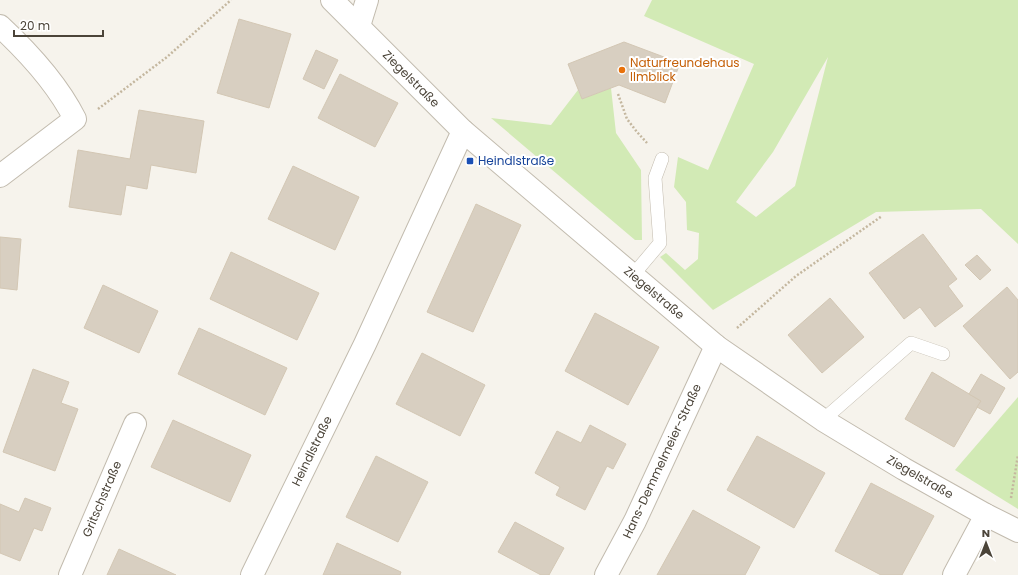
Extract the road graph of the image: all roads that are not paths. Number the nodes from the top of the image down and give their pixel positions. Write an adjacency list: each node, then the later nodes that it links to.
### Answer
1 (332, 0): 4 (street, Ziegelstraße)
2 (367, 0): 4 (street)
3 (0, 26): 7 (street)
4 (359, 26): 5 (street, Ziegelstraße)
5 (463, 131): 8 (street, Ziegelstraße); 16 (street, Heindlstraße)
6 (662, 160): 8 (lane)
7 (0, 176)
8 (633, 275): 9 (street, Ziegelstraße)
9 (716, 346): 11 (street, Ziegelstraße); 17 (street, Hans-Demmelmeier-Straße)
10 (943, 354): 11 (lane)
11 (823, 420): 13 (street, Ziegelstraße)
12 (135, 424): 15 (street, Gritschstraße)
13 (986, 515): 14 (street, Ziegelstraße); 18 (street)
14 (1012, 528)
15 (70, 575)
16 (252, 575)
17 (606, 575)
18 (954, 575)

